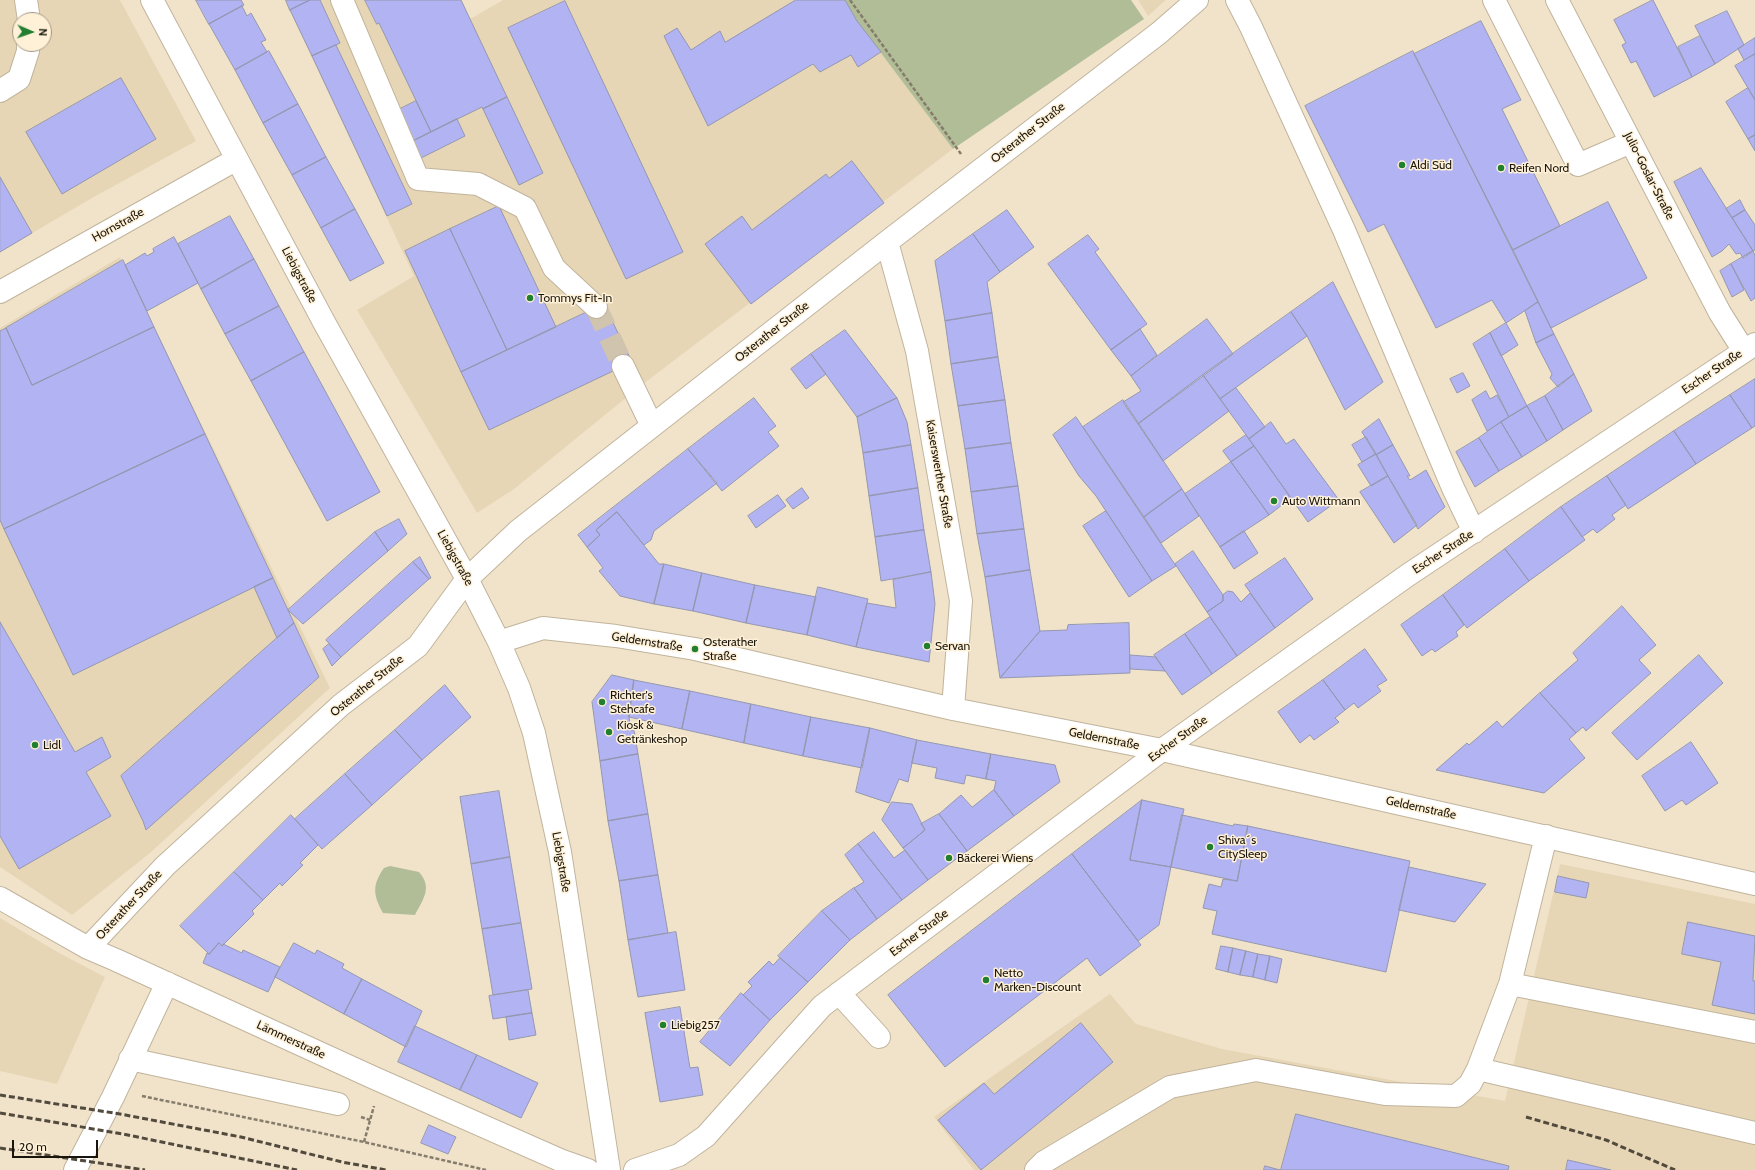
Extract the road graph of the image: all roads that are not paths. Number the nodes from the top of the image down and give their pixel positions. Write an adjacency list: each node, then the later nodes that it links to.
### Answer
1 (26, 0): 8 (street)
2 (152, 0): 12 (street, Liebigstraße)
3 (342, 0): 15 (street)
4 (1197, 0): 13 (street, Osterather Straße)
5 (1237, 0): 19 (street)
6 (1494, 0): 11 (street)
7 (1557, 0): 11 (street, Julio-Goslar-Straße)
8 (28, 12)
9 (28, 52): 10 (street)
10 (0, 92)
11 (1631, 142): 16 (street, Julio-Goslar-Straße)
12 (237, 159): 14 (street, Hornstraße); 20 (street, Liebigstraße)
13 (886, 242): 18 (street, Osterather Straße); 22 (street, Kaiserswerther Straße)
14 (0, 292)
15 (596, 307)
16 (1749, 347): 19 (street, Escher Straße)
17 (623, 366): 18 (street)
18 (652, 426): 20 (street, Osterather Straße)
19 (1474, 532): 23 (street, Escher Straße)
20 (468, 579): 21 (street, Liebigstraße); 27 (street, Osterather Straße)
21 (499, 642): 22 (street, Geldernstraße); 39 (street, Liebigstraße)
22 (953, 709): 23 (street, Geldernstraße)
23 (1162, 750): 24 (street, Geldernstraße); 30 (street, Escher Straße)
24 (1546, 836): 25 (street, Geldernstraße); 29 (street)
25 (1755, 884)
26 (0, 898): 27 (street, Lämmerstraße)
27 (88, 948): 28 (street, Lämmerstraße)
28 (167, 983): 33 (street); 38 (street, Lämmerstraße)
29 (1510, 984): 31 (street); 34 (street)
30 (839, 993): 32 (street); 40 (street, Escher Straße)
31 (1755, 1032)
32 (879, 1037)
33 (130, 1059): 35 (street); 37 (street)
34 (1478, 1069): 36 (street); 41 (street)
35 (338, 1104)
36 (1755, 1133)
37 (75, 1170)
38 (588, 1170)
39 (609, 1170)
40 (635, 1170)
41 (1036, 1170)

